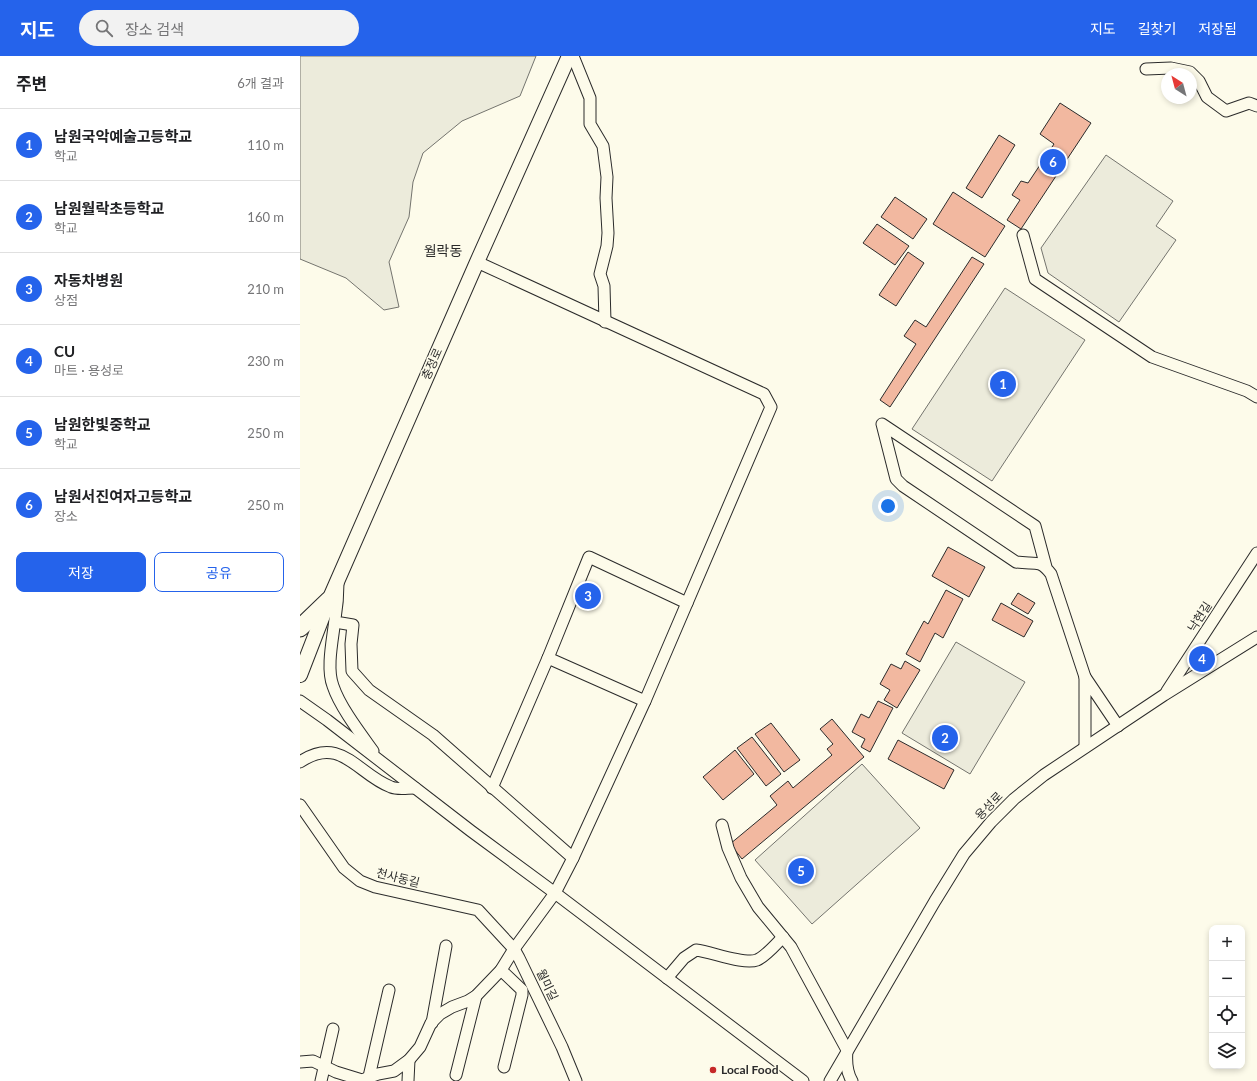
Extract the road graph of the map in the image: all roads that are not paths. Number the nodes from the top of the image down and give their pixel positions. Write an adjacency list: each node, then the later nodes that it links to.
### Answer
1 (569, 56): 6 (main road, 충정로)
2 (573, 56): 7 (street)
3 (1146, 69): 4 (street)
4 (1257, 106)
5 (1023, 235): 8 (street)
6 (477, 262): 7 (street); 11 (main road, 충정로)
7 (606, 322): 13 (street)
8 (1257, 397)
9 (1257, 553): 20 (street, 낙현길)
10 (1046, 567): 10 (street); 19 (street)
11 (339, 577): 12 (main road, 충정로); 26 (street)
12 (329, 600): 15 (highway); 18 (main road, 충정로)
13 (687, 603): 17 (street); 22 (street)
14 (341, 623): 28 (street)
15 (300, 628)
16 (1257, 637): 20 (street, 용성로)
17 (548, 658): 22 (street); 28 (street)
18 (300, 675)
19 (1085, 677): 23 (street); 24 (street)
20 (1164, 695): 23 (street, 용성로)
21 (300, 701): 26 (street)
22 (645, 701): 31 (street)
23 (1118, 726): 24 (street, 용성로)
24 (1085, 747): 43 (street, 용성로)
25 (300, 762): 27 (street)
26 (382, 763): 27 (street)
27 (415, 788): 32 (street)
28 (492, 788): 31 (street)
29 (300, 806): 33 (street, 천사동길)
30 (722, 825): 34 (street)
31 (573, 858): 32 (street)
32 (555, 893): 36 (street); 38 (street)
33 (478, 910): 36 (street, 월미길)
34 (783, 937): 38 (street); 43 (street)
35 (446, 946): 41 (street)
36 (514, 949): 37 (street); 52 (street, 월미길)
37 (501, 970): 40 (street); 47 (street)
38 (667, 978): 53 (street)
39 (389, 990): 49 (street)
40 (476, 996): 41 (street); 48 (street)
41 (431, 1023): 44 (street)
42 (333, 1029): 46 (street)
43 (848, 1050): 54 (street, 용성로); 55 (street)
44 (409, 1060): 49 (street); 51 (street)
45 (300, 1062): 46 (street)
46 (324, 1066): 49 (street); 50 (street)
47 (504, 1066)
48 (456, 1075)
49 (369, 1079)
50 (321, 1081)
51 (408, 1081)
52 (576, 1081)
53 (803, 1081)
54 (830, 1081)
55 (852, 1081)

